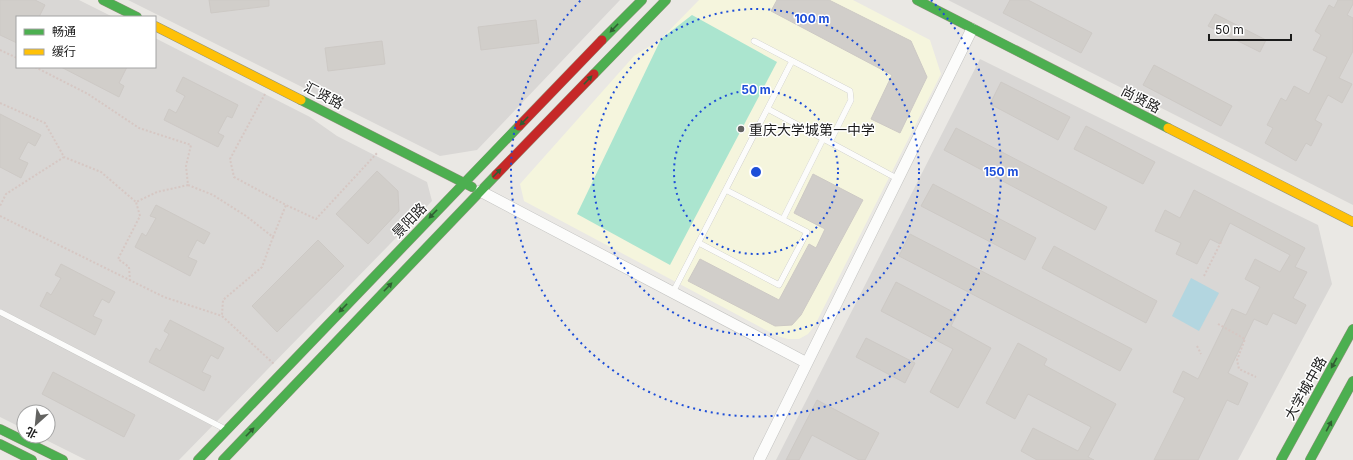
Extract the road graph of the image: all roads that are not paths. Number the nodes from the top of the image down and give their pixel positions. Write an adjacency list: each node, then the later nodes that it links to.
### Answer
1 (104, 0): 5 (main road)
2 (642, 0): 14 (main road, 景阳路, one-way to 14)
3 (666, 0): 16 (main road, one-way to 3)
4 (916, 0): 7 (main road, 尚贤路)
5 (135, 16)
6 (156, 26): 14 (main road, 汇贤路)
7 (972, 29): 13 (street); 18 (main road, 尚贤路)
8 (754, 41): 9 (lane)
9 (792, 61): 10 (lane); 12 (lane)
10 (768, 109): 11 (lane); 15 (lane)
11 (823, 139): 12 (lane); 17 (lane)
12 (830, 142): 13 (lane)
13 (898, 178): 23 (street)
14 (464, 182): 16 (main road, 汇贤路); 26 (main road, 景阳路, one-way to 26)
15 (726, 190): 17 (lane); 19 (lane)
16 (480, 191): 20 (street); 31 (main road, one-way to 16)
17 (783, 219): 19 (lane)
18 (1353, 222)
19 (699, 243): 20 (lane)
20 (673, 292): 23 (street)
21 (0, 312): 26 (lane)
22 (1353, 329): 33 (main road, 大学城中路, one-way to 33)
23 (807, 363): 32 (street)
24 (1353, 381): 34 (main road, one-way to 24)
25 (0, 429): 29 (main road)
26 (228, 430): 30 (main road, 景阳路)
27 (0, 444): 28 (main road)
28 (32, 460)
29 (63, 460)
30 (198, 460)
31 (223, 460)
32 (759, 460)
33 (1281, 460)
34 (1310, 460)

